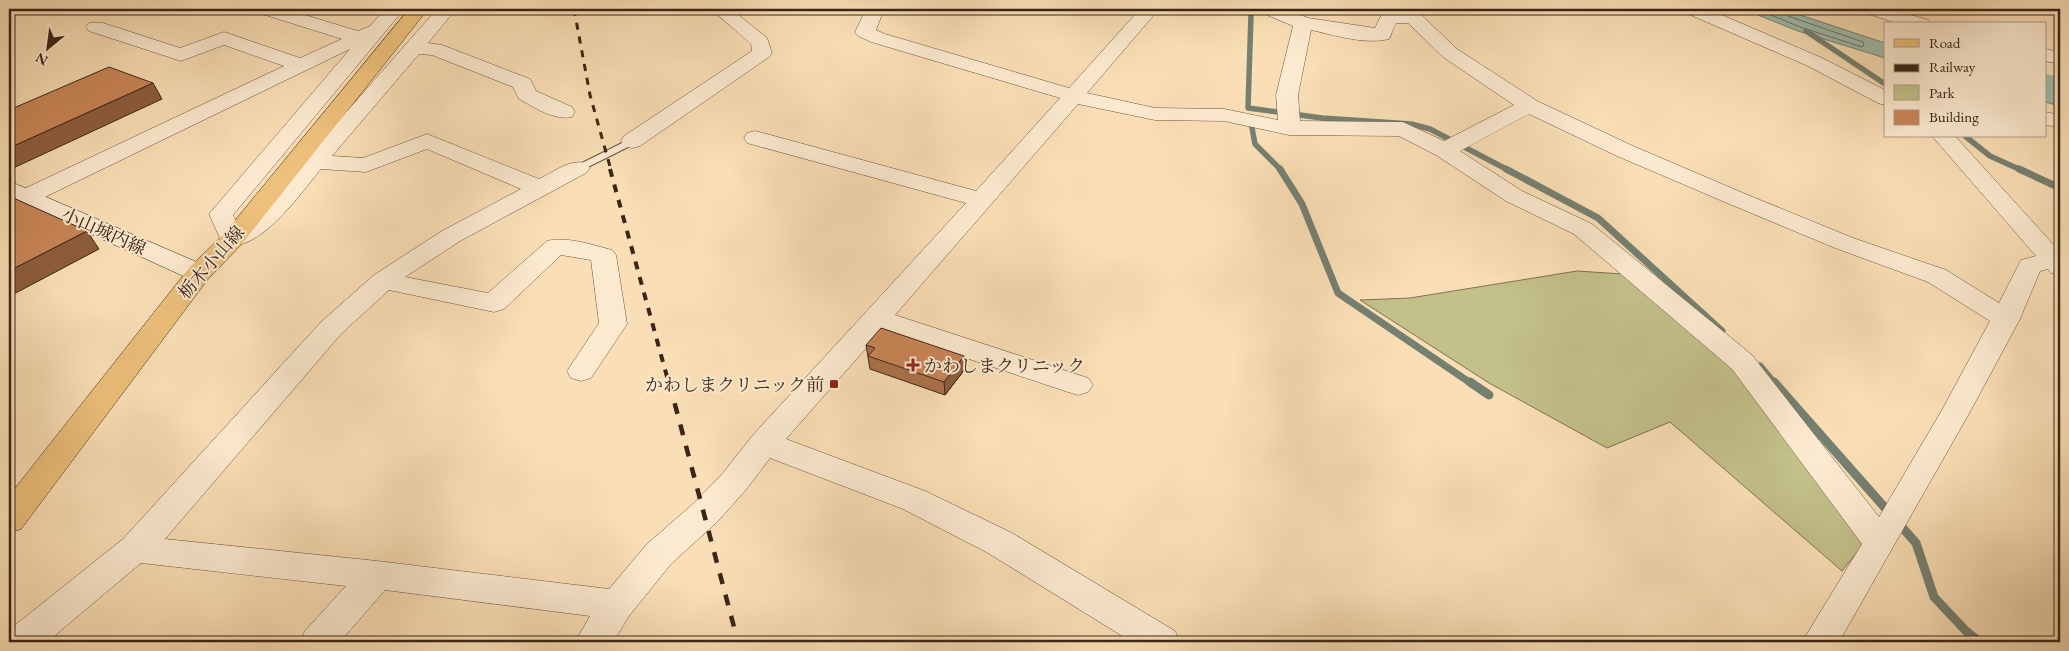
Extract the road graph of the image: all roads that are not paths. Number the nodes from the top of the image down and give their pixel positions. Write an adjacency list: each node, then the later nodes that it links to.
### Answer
1 (266, 9): 16 (street)
2 (395, 9): 15 (street)
3 (419, 9): 39 (main road, 栃木小山線)
4 (447, 9): 17 (street)
5 (720, 9): 32 (street)
6 (875, 9): 23 (street)
7 (1150, 9): 23 (street)
8 (1269, 9): 13 (street)
9 (1693, 9): 22 (street)
10 (1872, 9): 12 (street)
11 (1408, 13): 13 (street); 25 (street)
12 (1914, 22)
13 (1303, 23): 29 (street)
14 (96, 27): 20 (street)
15 (378, 29): 16 (street); 39 (street)
16 (357, 37): 20 (street)
17 (413, 48): 26 (street); 34 (street)
18 (2046, 55): 19 (street)
19 (2060, 58)
20 (300, 65): 37 (street)
21 (1884, 84): 22 (street)
22 (1862, 86): 24 (street)
23 (1074, 94): 29 (street); 38 (street)
24 (1884, 98)
25 (1529, 106): 33 (street); 44 (street)
26 (564, 112)
27 (2046, 118): 28 (street)
28 (2060, 121)
29 (1289, 128): 33 (street)
30 (755, 138): 38 (street)
31 (1945, 138): 40 (street)
32 (632, 141): 35 (lane)
33 (1444, 150): 49 (street)
34 (315, 162): 36 (street); 39 (street)
35 (578, 168): 36 (street)
36 (540, 188): 42 (street)
37 (15, 197): 41 (street, 小山城内線)
38 (982, 200): 43 (street)
39 (232, 240): 41 (main road, 栃木小山線)
40 (2058, 262): 44 (street)
41 (199, 273): 48 (main road, 栃木小山線)
42 (383, 281): 45 (street); 50 (street)
43 (877, 319): 46 (street); 47 (street)
44 (2006, 319): 49 (street)
45 (581, 371)
46 (1078, 385)
47 (764, 443): 52 (street); 56 (street)
48 (9, 520)
49 (1880, 543): 57 (street)
50 (135, 549): 51 (street); 53 (street)
51 (378, 575): 52 (street); 54 (street)
52 (617, 605): 55 (street)
53 (22, 642)
54 (318, 642)
55 (593, 642)
56 (1162, 642)
57 (1820, 642)

